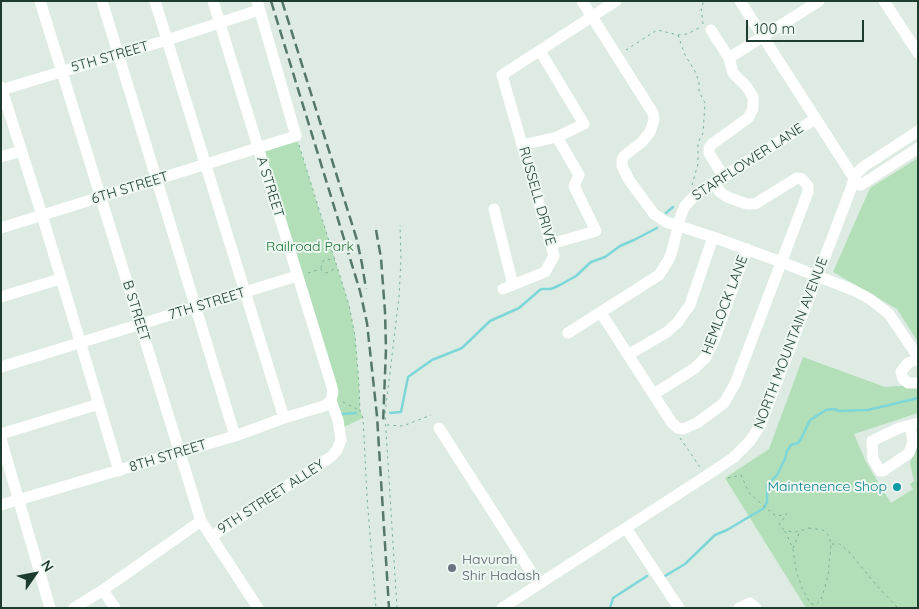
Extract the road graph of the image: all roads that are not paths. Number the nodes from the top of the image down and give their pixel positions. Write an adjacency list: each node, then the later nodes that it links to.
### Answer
1 (40, 1): 20 (street, B STREET)
2 (102, 1): 18 (street)
3 (156, 1): 15 (street)
4 (213, 1): 12 (street, A STREET)
5 (582, 1): 11 (street)
6 (616, 1): 11 (street)
7 (740, 1): 14 (street)
8 (884, 1): 17 (street)
9 (819, 2): 14 (street)
10 (258, 5): 12 (street, 5TH STREET); 26 (street, 6TH STREET)
11 (592, 17): 16 (street); 37 (street)
12 (220, 23): 15 (street, 5TH STREET); 26 (street, A STREET)
13 (712, 30): 19 (street)
14 (763, 37): 19 (street); 22 (street)
15 (167, 40): 18 (street, 5TH STREET); 30 (street)
16 (540, 51): 24 (street); 25 (street, RUSSELL DRIVE)
17 (918, 54)
18 (118, 55): 20 (street, 5TH STREET); 31 (street)
19 (729, 58): 32 (street)
20 (62, 71): 21 (street, 5TH STREET); 34 (street, B STREET)
21 (2, 89): 28 (street)
22 (815, 119): 32 (street, STARFLOWER LANE); 33 (street)
23 (918, 131): 33 (street, NORTH MOUNTAIN AVENUE)
24 (557, 137): 25 (street); 40 (street)
25 (522, 145): 40 (street, RUSSELL DRIVE)
26 (258, 148): 30 (street, 6TH STREET); 43 (street, A STREET)
27 (918, 148): 33 (street)
28 (21, 151): 29 (street); 36 (street)
29 (1, 157)
30 (206, 164): 31 (street, 6TH STREET); 46 (street)
31 (156, 179): 34 (street, 6TH STREET); 48 (street)
32 (719, 180): 37 (street, STARFLOWER LANE); 42 (street)
33 (853, 181): 44 (street, NORTH MOUNTAIN AVENUE)
34 (101, 197): 36 (street, 6TH STREET); 50 (street, B STREET)
35 (494, 209): 40 (street, RUSSELL DRIVE)
36 (42, 215): 38 (street, 6TH STREET); 45 (street)
37 (677, 225): 39 (street); 49 (street, STARFLOWER LANE)
38 (1, 228)
39 (713, 237): 41 (street); 53 (street)
40 (551, 244)
41 (747, 249): 42 (street); 57 (street, HEMLOCK LANE)
42 (781, 262): 44 (street); 57 (street)
43 (298, 276): 46 (street, 7TH STREET); 58 (street, A STREET)
44 (818, 276): 54 (street); 70 (street, NORTH MOUNTAIN AVENUE)
45 (60, 279): 47 (street); 52 (street)
46 (245, 292): 48 (street, 7TH STREET); 60 (street)
47 (1, 297)
48 (196, 308): 50 (street, 7TH STREET); 63 (street)
49 (601, 313): 51 (street, STARFLOWER LANE); 53 (street)
50 (140, 324): 52 (street, 7TH STREET); 65 (street, B STREET)
51 (568, 333)
52 (80, 343): 55 (street, 7TH STREET); 59 (street)
53 (628, 355): 57 (street)
54 (918, 358): 56 (street)
55 (1, 367)
56 (918, 383)
57 (654, 394)
58 (332, 400): 60 (street, 8TH STREET); 71 (street, 9TH STREET ALLEY)
59 (99, 404): 62 (street); 66 (street)
60 (284, 418): 63 (street, 8TH STREET)
61 (440, 428): 72 (street)
62 (1, 434)
63 (235, 436): 65 (street, 8TH STREET)
64 (1, 439): 67 (street)
65 (178, 452): 66 (street, 8TH STREET); 69 (street, B STREET)
66 (119, 471): 67 (street, 8TH STREET)
67 (18, 499): 68 (street, 8TH STREET); 74 (street)
68 (1, 505)
69 (201, 521): 71 (street, B STREET); 73 (street)
70 (626, 528): 72 (street, NORTH MOUNTAIN AVENUE); 79 (street)
71 (211, 537): 77 (street, B STREET)
72 (539, 584): 78 (street, NORTH MOUNTAIN AVENUE)
73 (103, 590): 75 (street); 76 (street)
74 (50, 606)
75 (74, 608)
76 (115, 608)
77 (258, 608)
78 (502, 608)
79 (679, 608)
80 (739, 608): 81 (street)
81 (756, 608)

